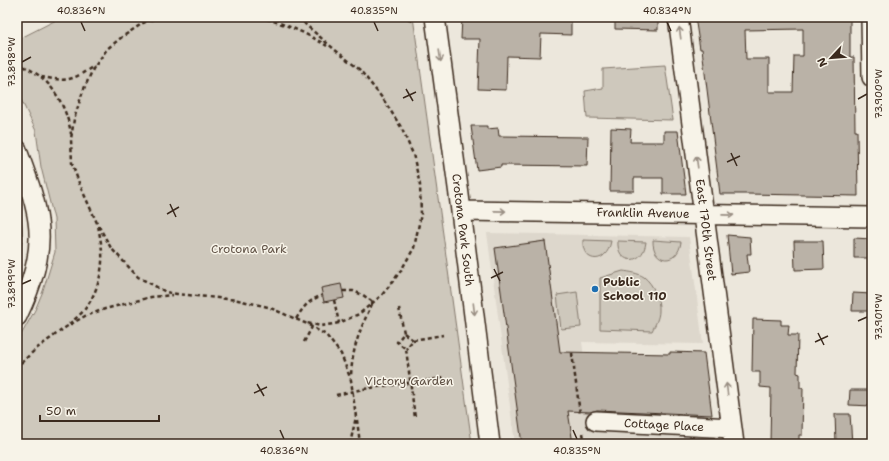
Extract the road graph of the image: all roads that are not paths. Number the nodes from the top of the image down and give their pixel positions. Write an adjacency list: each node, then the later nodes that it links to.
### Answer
1 (435, 17): 6 (street, Crotona Park South, one-way to 6)
2 (678, 17): 7 (street, East 170th Street, one-way to 2)
3 (871, 17): 4 (street)
4 (872, 77)
5 (17, 150): 9 (street)
6 (461, 211): 7 (street, Franklin Avenue, one-way to 7); 12 (street, Crotona Park South, one-way to 12)
7 (704, 214): 8 (street, Franklin Avenue, one-way to 8); 11 (street, East 170th Street, one-way to 7)
8 (872, 217)
9 (17, 316)
10 (586, 422): 11 (street, Cottage Place)
11 (733, 436)
12 (490, 444)

